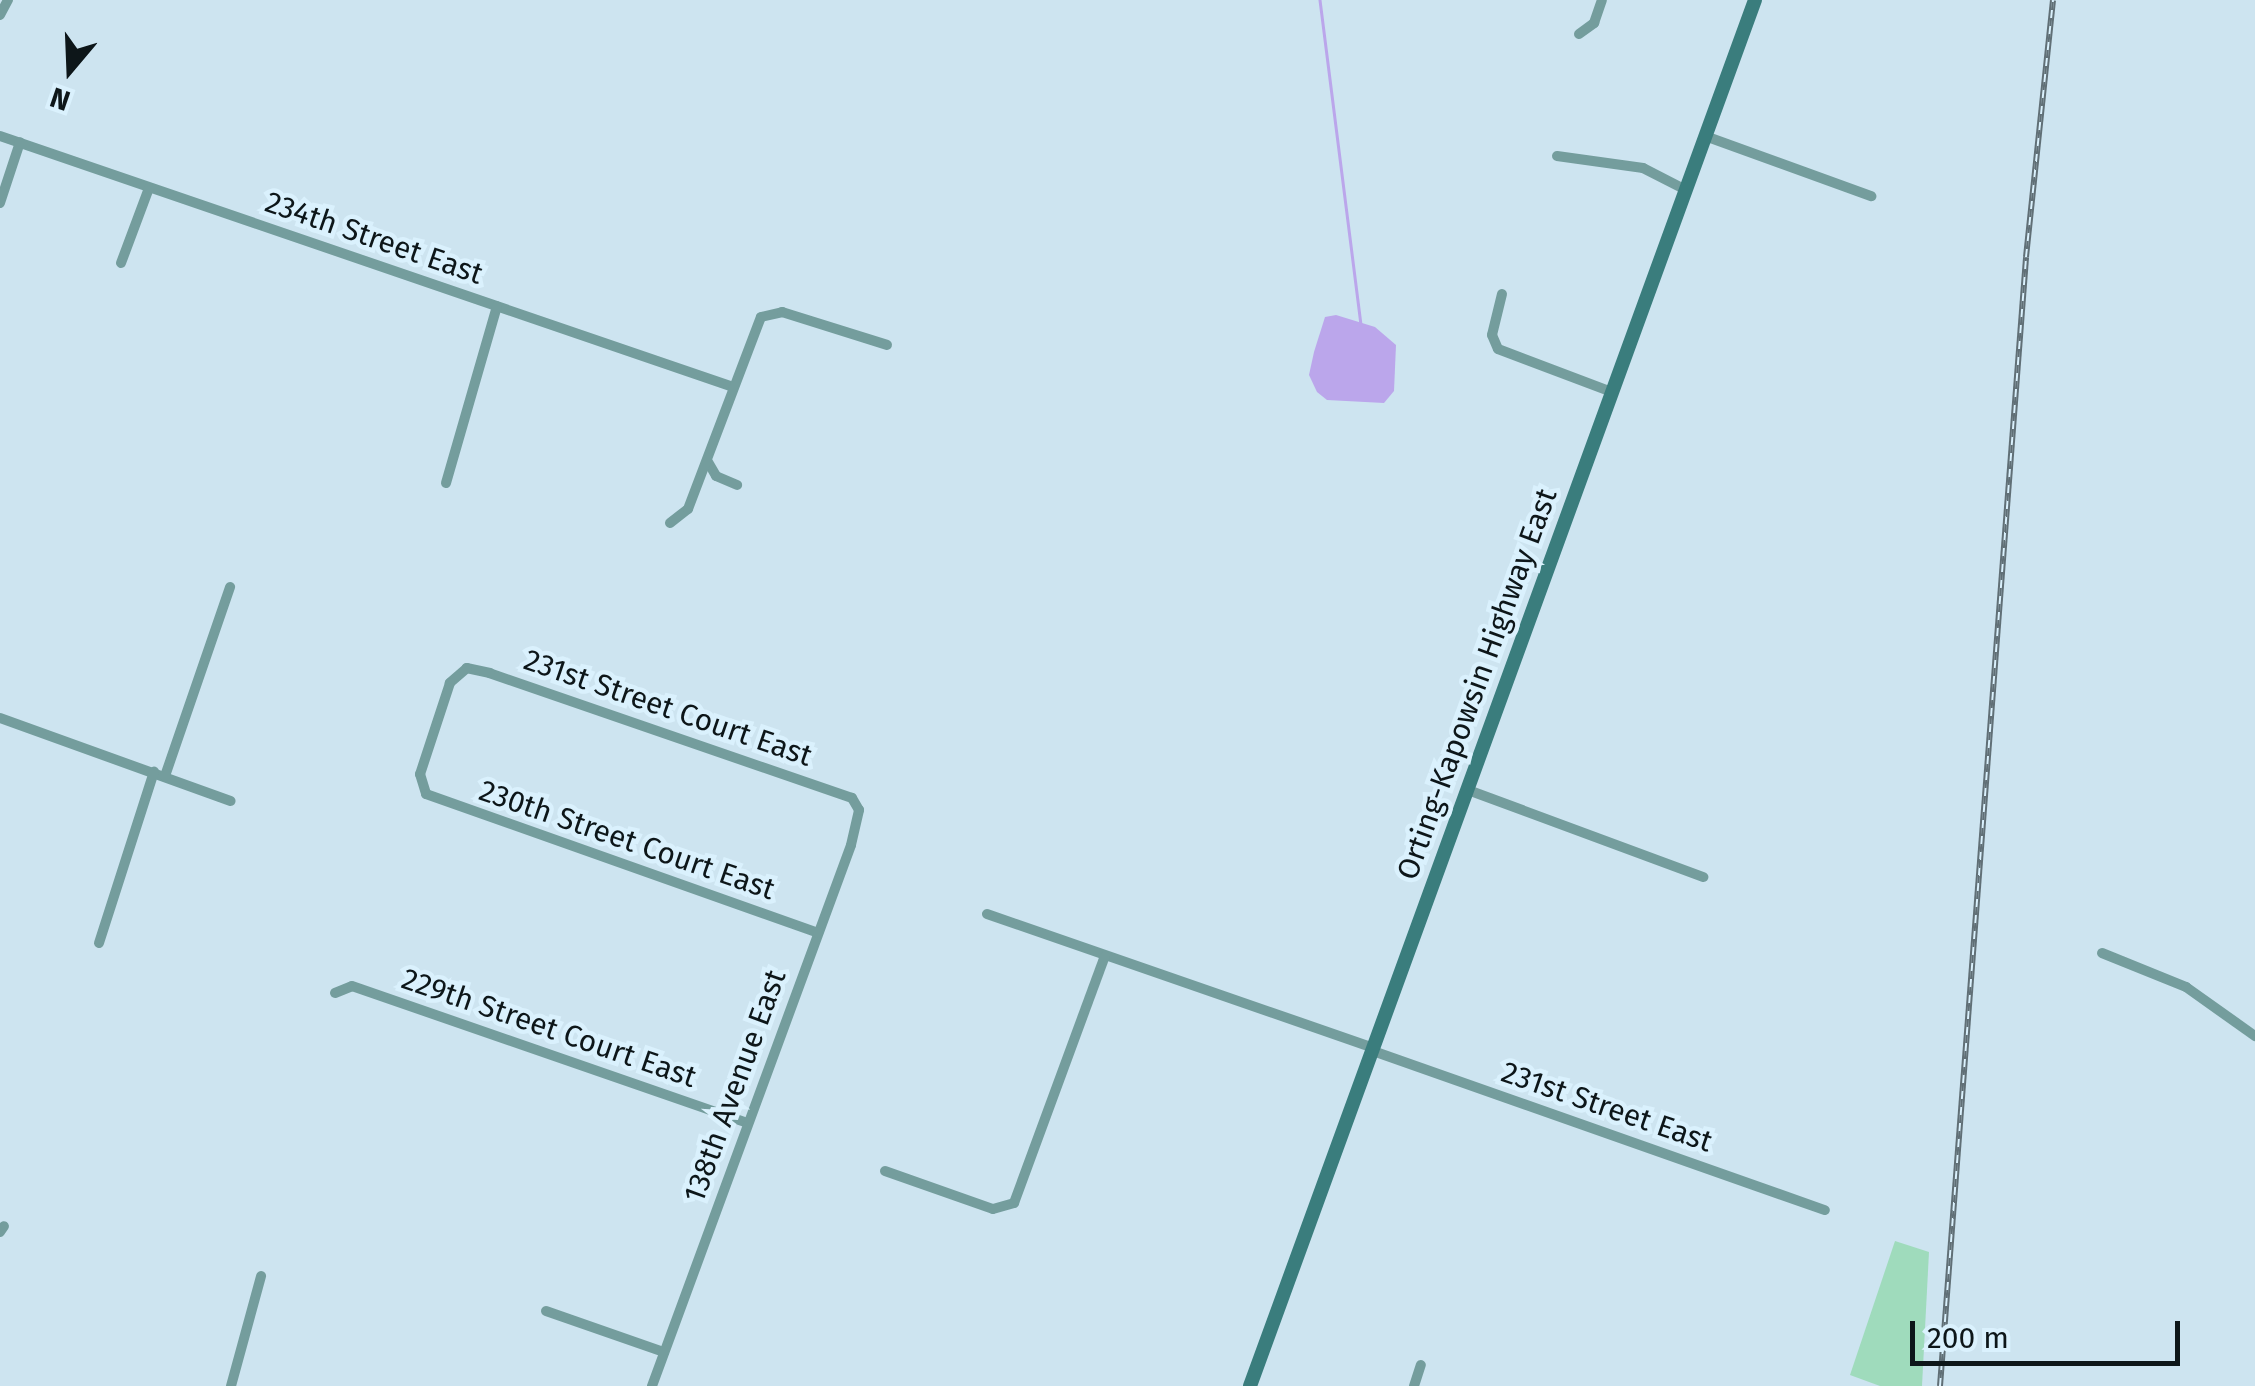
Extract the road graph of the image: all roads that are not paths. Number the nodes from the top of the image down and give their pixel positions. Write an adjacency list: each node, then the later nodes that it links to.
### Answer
1 (8, 0): 4 (street)
2 (1602, 0): 5 (street)
3 (1755, 0): 7 (main road, Orting-Kapowsin Highway East)
4 (0, 15)
5 (1578, 34)
6 (0, 136): 8 (street, 234th Street East)
7 (1706, 136): 11 (main road, Orting-Kapowsin Highway East); 12 (street)
8 (20, 142): 10 (street, 234th Street East); 13 (street)
9 (1556, 156): 11 (street)
10 (149, 188): 14 (street); 16 (street, 234th Street East)
11 (1686, 190): 19 (main road, Orting-Kapowsin Highway East)
12 (1872, 196)
13 (0, 204)
14 (122, 262)
15 (1502, 294): 19 (street)
16 (496, 306): 18 (street, 234th Street East); 21 (street)
17 (887, 345): 18 (street)
18 (733, 387): 20 (street)
19 (1612, 392): 28 (main road, Orting-Kapowsin Highway East)
20 (708, 462): 22 (street); 23 (street)
21 (446, 483)
22 (737, 485)
23 (670, 523)
24 (230, 587): 27 (street)
25 (461, 672): 30 (street, 231st Street Court East); 33 (street, 230th Street Court East)
26 (0, 718): 27 (street)
27 (160, 774): 29 (street); 34 (street)
28 (1468, 790): 31 (street); 39 (main road, Orting-Kapowsin Highway East)
29 (231, 801)
30 (857, 803): 33 (street, 138th Avenue East)
31 (1703, 877)
32 (987, 914): 36 (street, 231st Street East)
33 (818, 933): 40 (street, 138th Avenue East)
34 (99, 943)
35 (2102, 953): 38 (street)
36 (1105, 956): 39 (street, 231st Street East); 41 (street)
37 (336, 993): 40 (street, 229th Street Court East)
38 (2255, 1036)
39 (1373, 1049): 42 (street, 231st Street East); 49 (main road, Orting-Kapowsin Highway East)
40 (748, 1123): 45 (street, 138th Avenue East)
41 (886, 1172)
42 (1825, 1210)
43 (260, 1276): 47 (street)
44 (546, 1311): 45 (street)
45 (664, 1352): 48 (street, 138th Avenue East)
46 (1421, 1365): 50 (street)
47 (231, 1386)
48 (652, 1386)
49 (1250, 1386)
50 (1414, 1386)

